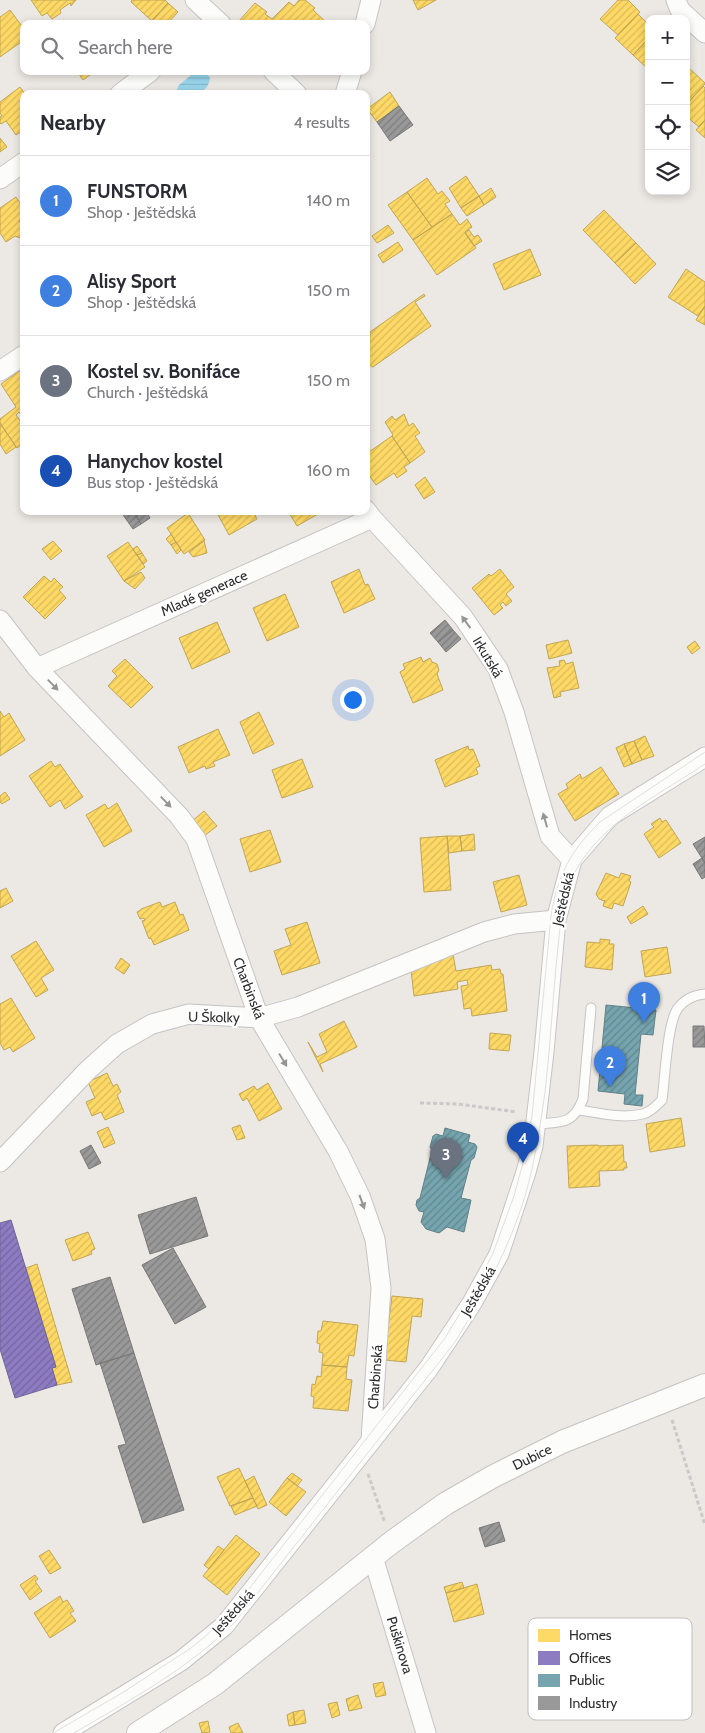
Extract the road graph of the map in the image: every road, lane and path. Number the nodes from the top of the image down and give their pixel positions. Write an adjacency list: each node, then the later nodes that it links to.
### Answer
1 (195, 0): 4 (street)
2 (371, 0): 5 (street)
3 (676, 0): 6 (street)
4 (216, 20)
5 (365, 20)
6 (705, 33)
7 (146, 75): 10 (street)
8 (277, 75): 11 (street)
9 (351, 75): 12 (street)
10 (125, 90)
11 (293, 90)
12 (346, 90)
13 (20, 165): 14 (street)
14 (0, 179)
15 (20, 358): 16 (street)
16 (0, 371)
17 (367, 515): 20 (street, Mladé generace)
18 (370, 515): 22 (street, Irkutská, one-way to 18)
19 (0, 620): 20 (street, Charbinská)
20 (37, 668): 26 (street, Charbinská, one-way to 26)
21 (705, 757): 22 (street, Ještědská)
22 (572, 860): 23 (street, Ještědská)
23 (556, 920): 26 (street, U Školky); 29 (street, Ještědská)
24 (705, 994): 28 (lane)
25 (591, 1008): 28 (lane)
26 (258, 1018): 30 (street, U Školky); 33 (street, Charbinská, one-way to 33)
27 (420, 1103): 29 (path)
28 (578, 1110): 29 (lane)
29 (537, 1118): 33 (street, Ještědská)
30 (0, 1162)
31 (705, 1385): 32 (street, Dubice)
32 (666, 1400): 35 (path); 36 (street, Dubice)
33 (371, 1440): 34 (street, Ještědská)
34 (357, 1460): 36 (path); 38 (street, Ještědská)
35 (705, 1525)
36 (392, 1542): 37 (street, Dubice)
37 (373, 1557): 39 (street); 40 (street, Puškinova)
38 (63, 1733)
39 (138, 1733)
40 (426, 1733)

